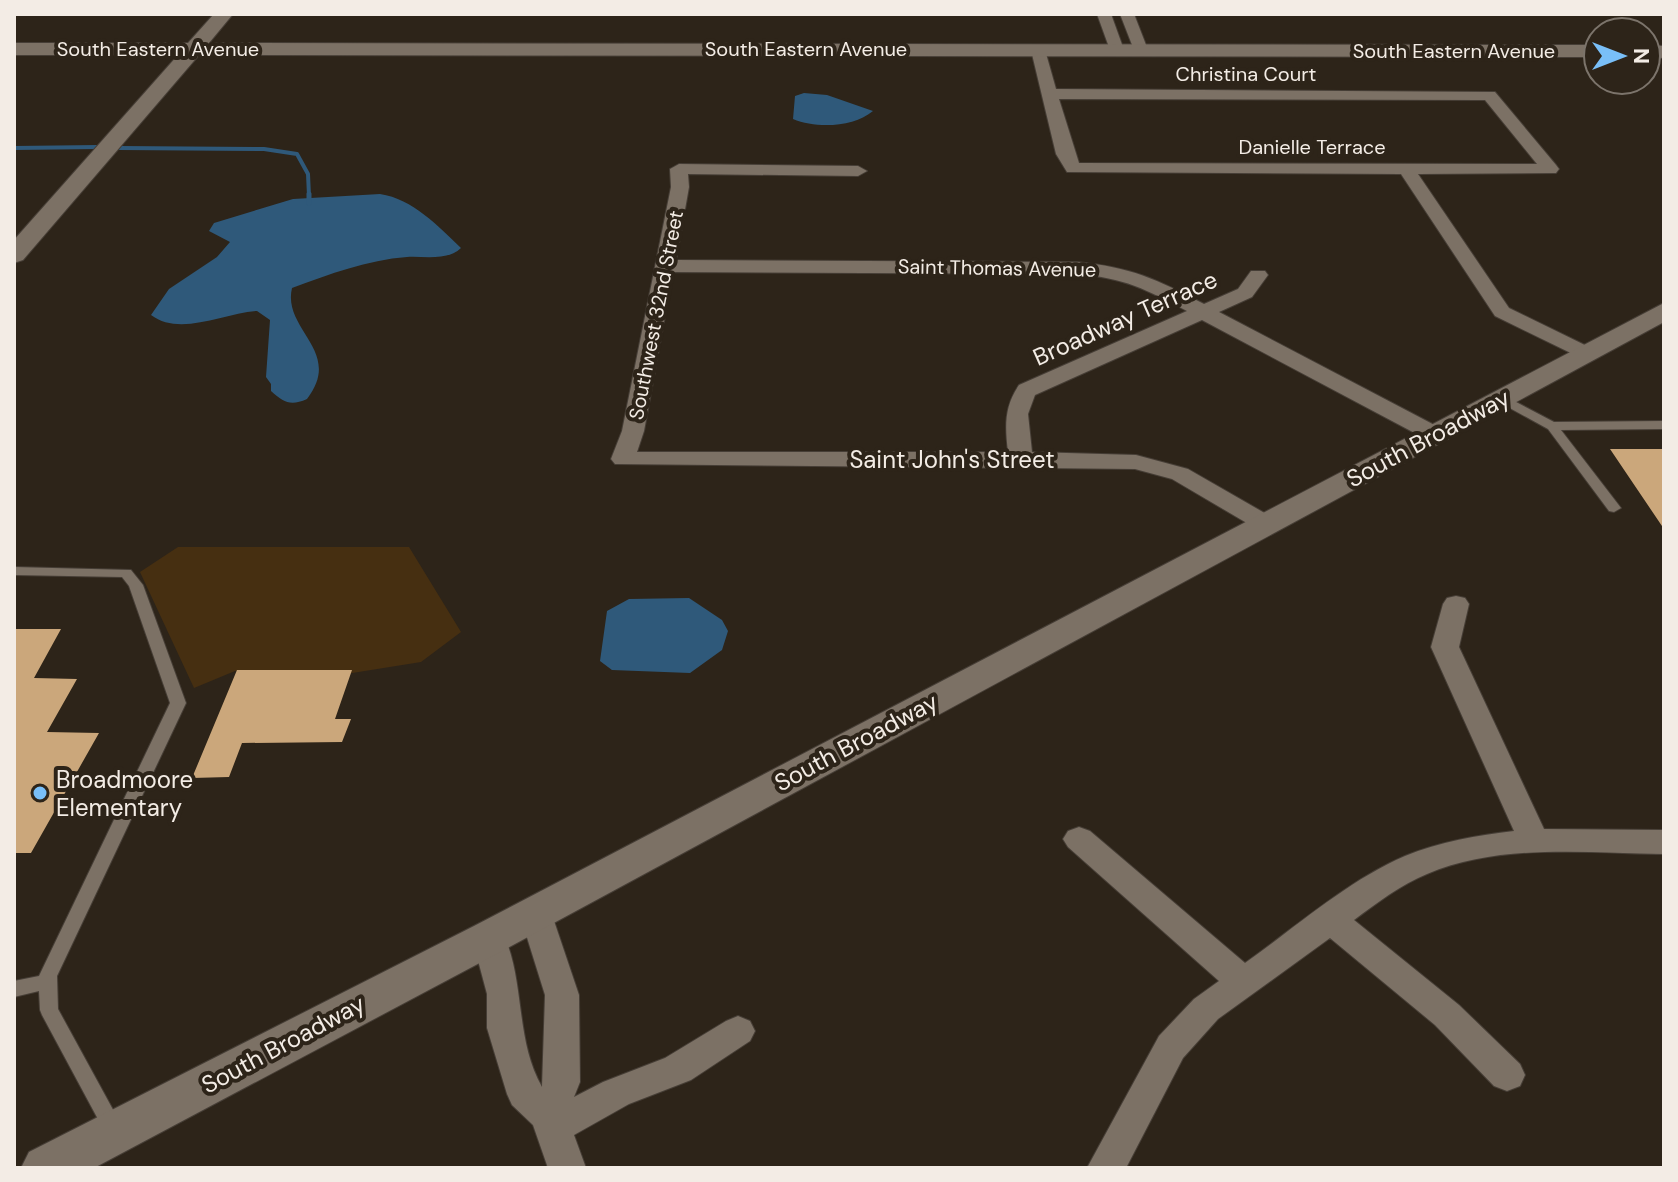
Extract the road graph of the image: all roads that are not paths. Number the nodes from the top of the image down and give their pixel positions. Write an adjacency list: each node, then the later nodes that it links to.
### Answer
1 (224, 14): 5 (street)
2 (1106, 20): 3 (lane); 7 (street)
3 (1129, 20): 8 (street)
4 (14, 49): 5 (street, South Eastern Avenue)
5 (194, 49): 6 (street, South Eastern Avenue); 14 (street)
6 (1038, 50): 7 (street, South Eastern Avenue); 10 (street)
7 (1117, 50): 8 (street, South Eastern Avenue)
8 (1141, 50): 9 (street, South Eastern Avenue)
9 (1582, 51)
10 (1050, 94): 11 (street, Christina Court); 12 (street, Danielle Terrace)
11 (1550, 169): 12 (street, Danielle Terrace)
12 (1407, 170): 19 (street)
13 (858, 171): 15 (street, Southwest 32nd Street)
14 (14, 255)
15 (664, 266): 18 (street, Saint Thomas Avenue); 24 (street, Southwest 32nd Street)
16 (1258, 275): 18 (street, Broadway Terrace)
17 (1664, 311): 19 (street, South Broadway)
18 (1203, 312): 23 (street, Saint Thomas Avenue); 25 (street, Broadway Terrace)
19 (1586, 353): 20 (street, South Broadway)
20 (1501, 398): 22 (lane); 23 (street, South Broadway)
21 (1664, 425): 22 (lane)
22 (1552, 426): 26 (lane)
23 (1434, 434): 27 (street, South Broadway)
24 (623, 459): 25 (street, Saint John's Street)
25 (1021, 459): 27 (street, Saint John's Street)
26 (1614, 508)
27 (1266, 524): 33 (street, South Broadway)
28 (14, 571): 37 (lane)
29 (1456, 604): 31 (street)
30 (1079, 839): 36 (street)
31 (1534, 841): 32 (street); 34 (street)
32 (1664, 842)
33 (535, 912): 35 (street, South Broadway); 41 (street)
34 (1330, 919): 36 (street); 40 (street)
35 (489, 938): 41 (street); 42 (street, South Broadway)
36 (1245, 981): 45 (street)
37 (48, 982): 38 (lane); 42 (lane)
38 (14, 989)
39 (738, 1031): 41 (street)
40 (1507, 1075)
41 (550, 1121): 44 (street)
42 (115, 1132): 43 (street, South Broadway)
43 (46, 1168)
44 (567, 1168)
45 (1106, 1168)

